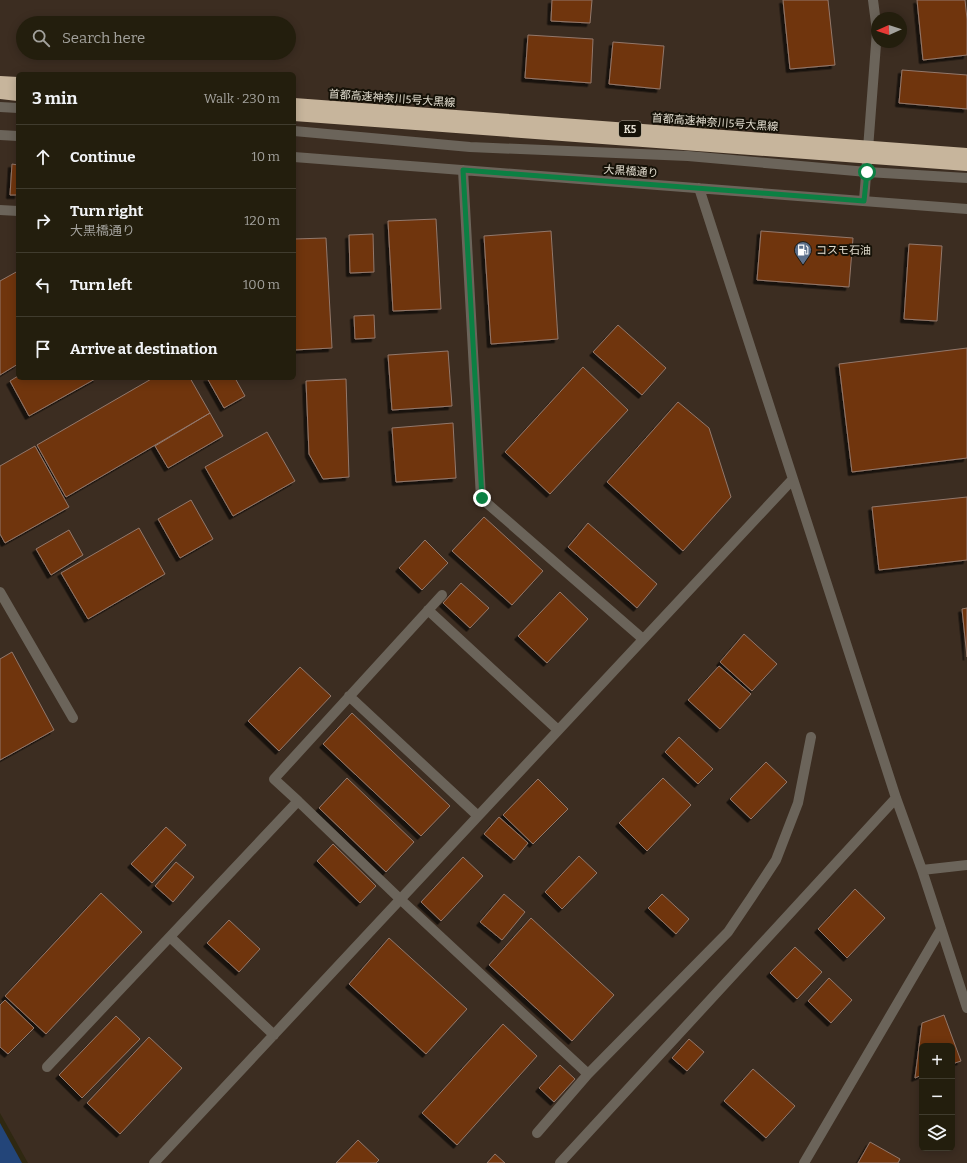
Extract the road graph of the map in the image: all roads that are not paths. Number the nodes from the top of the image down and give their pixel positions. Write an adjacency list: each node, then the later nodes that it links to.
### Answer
1 (873, 0): 17 (street)
2 (0, 82): 3 (highway)
3 (16, 83)
4 (0, 93): 5 (highway)
5 (16, 95)
6 (296, 104): 13 (highway, 首都高速神奈川5号大黒線 / K5, bridge)
7 (0, 107): 8 (street)
8 (16, 108)
9 (296, 115): 15 (highway, K5, bridge)
10 (296, 131): 17 (street, 大黒橋通り)
11 (0, 135): 12 (street)
12 (16, 136)
13 (967, 154)
14 (296, 157): 16 (street, 大黒橋通り)
15 (967, 165)
16 (463, 170): 19 (street, 大黒橋通り); 28 (street)
17 (867, 172): 18 (street, 大黒橋通り); 20 (street)
18 (967, 178)
19 (700, 188): 20 (street, 大黒橋通り); 24 (street)
20 (864, 201): 21 (street, 大黒橋通り)
21 (967, 209)
22 (0, 210): 23 (street)
23 (16, 212)
24 (793, 479): 28 (street); 33 (street)
25 (0, 592): 30 (street)
26 (442, 595): 27 (street)
27 (428, 610): 29 (street); 31 (street)
28 (643, 639): 31 (street)
29 (349, 696): 34 (street); 35 (street)
30 (73, 718)
31 (558, 730): 35 (street)
32 (811, 736): 44 (street)
33 (896, 798): 37 (street); 47 (street)
34 (298, 801): 38 (street); 40 (street)
35 (478, 816): 38 (street)
36 (967, 864): 37 (street)
37 (922, 870): 39 (street)
38 (400, 900): 42 (street); 44 (street)
39 (941, 929): 41 (street); 48 (street)
40 (170, 937): 42 (street); 43 (street)
41 (967, 1008)
42 (274, 1035): 46 (street)
43 (47, 1067)
44 (588, 1074): 45 (street)
45 (537, 1133)
46 (154, 1163)
47 (560, 1163)
48 (804, 1163)

